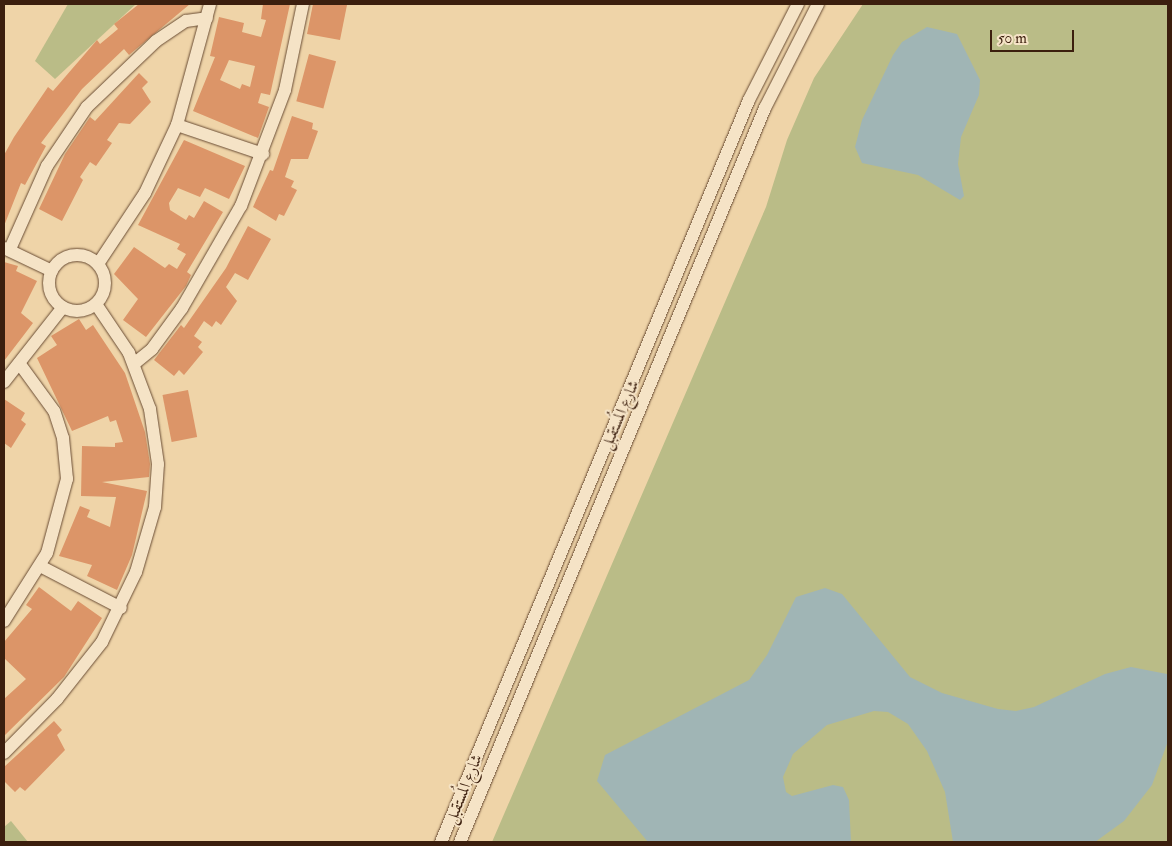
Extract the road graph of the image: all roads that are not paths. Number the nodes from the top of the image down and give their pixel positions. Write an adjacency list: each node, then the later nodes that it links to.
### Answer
1 (210, 4): 5 (street)
2 (303, 4): 7 (street)
3 (798, 4): 20 (street, شارع المُستقبل)
4 (818, 4): 21 (street, شارع المُستقبل)
5 (207, 18): 6 (street); 8 (street)
6 (176, 125): 7 (street); 9 (street)
7 (264, 154): 14 (street)
8 (7, 248): 10 (street)
9 (98, 264): 10 (street); 11 (street)
10 (52, 271): 12 (street)
11 (96, 304): 12 (street); 14 (street)
12 (62, 307): 13 (street)
13 (19, 363): 15 (street); 16 (street)
14 (135, 363): 17 (street)
15 (4, 382)
16 (40, 566): 17 (street); 18 (street)
17 (120, 608): 19 (street)
18 (4, 621)
19 (4, 753)
20 (441, 842)
21 (460, 842)

